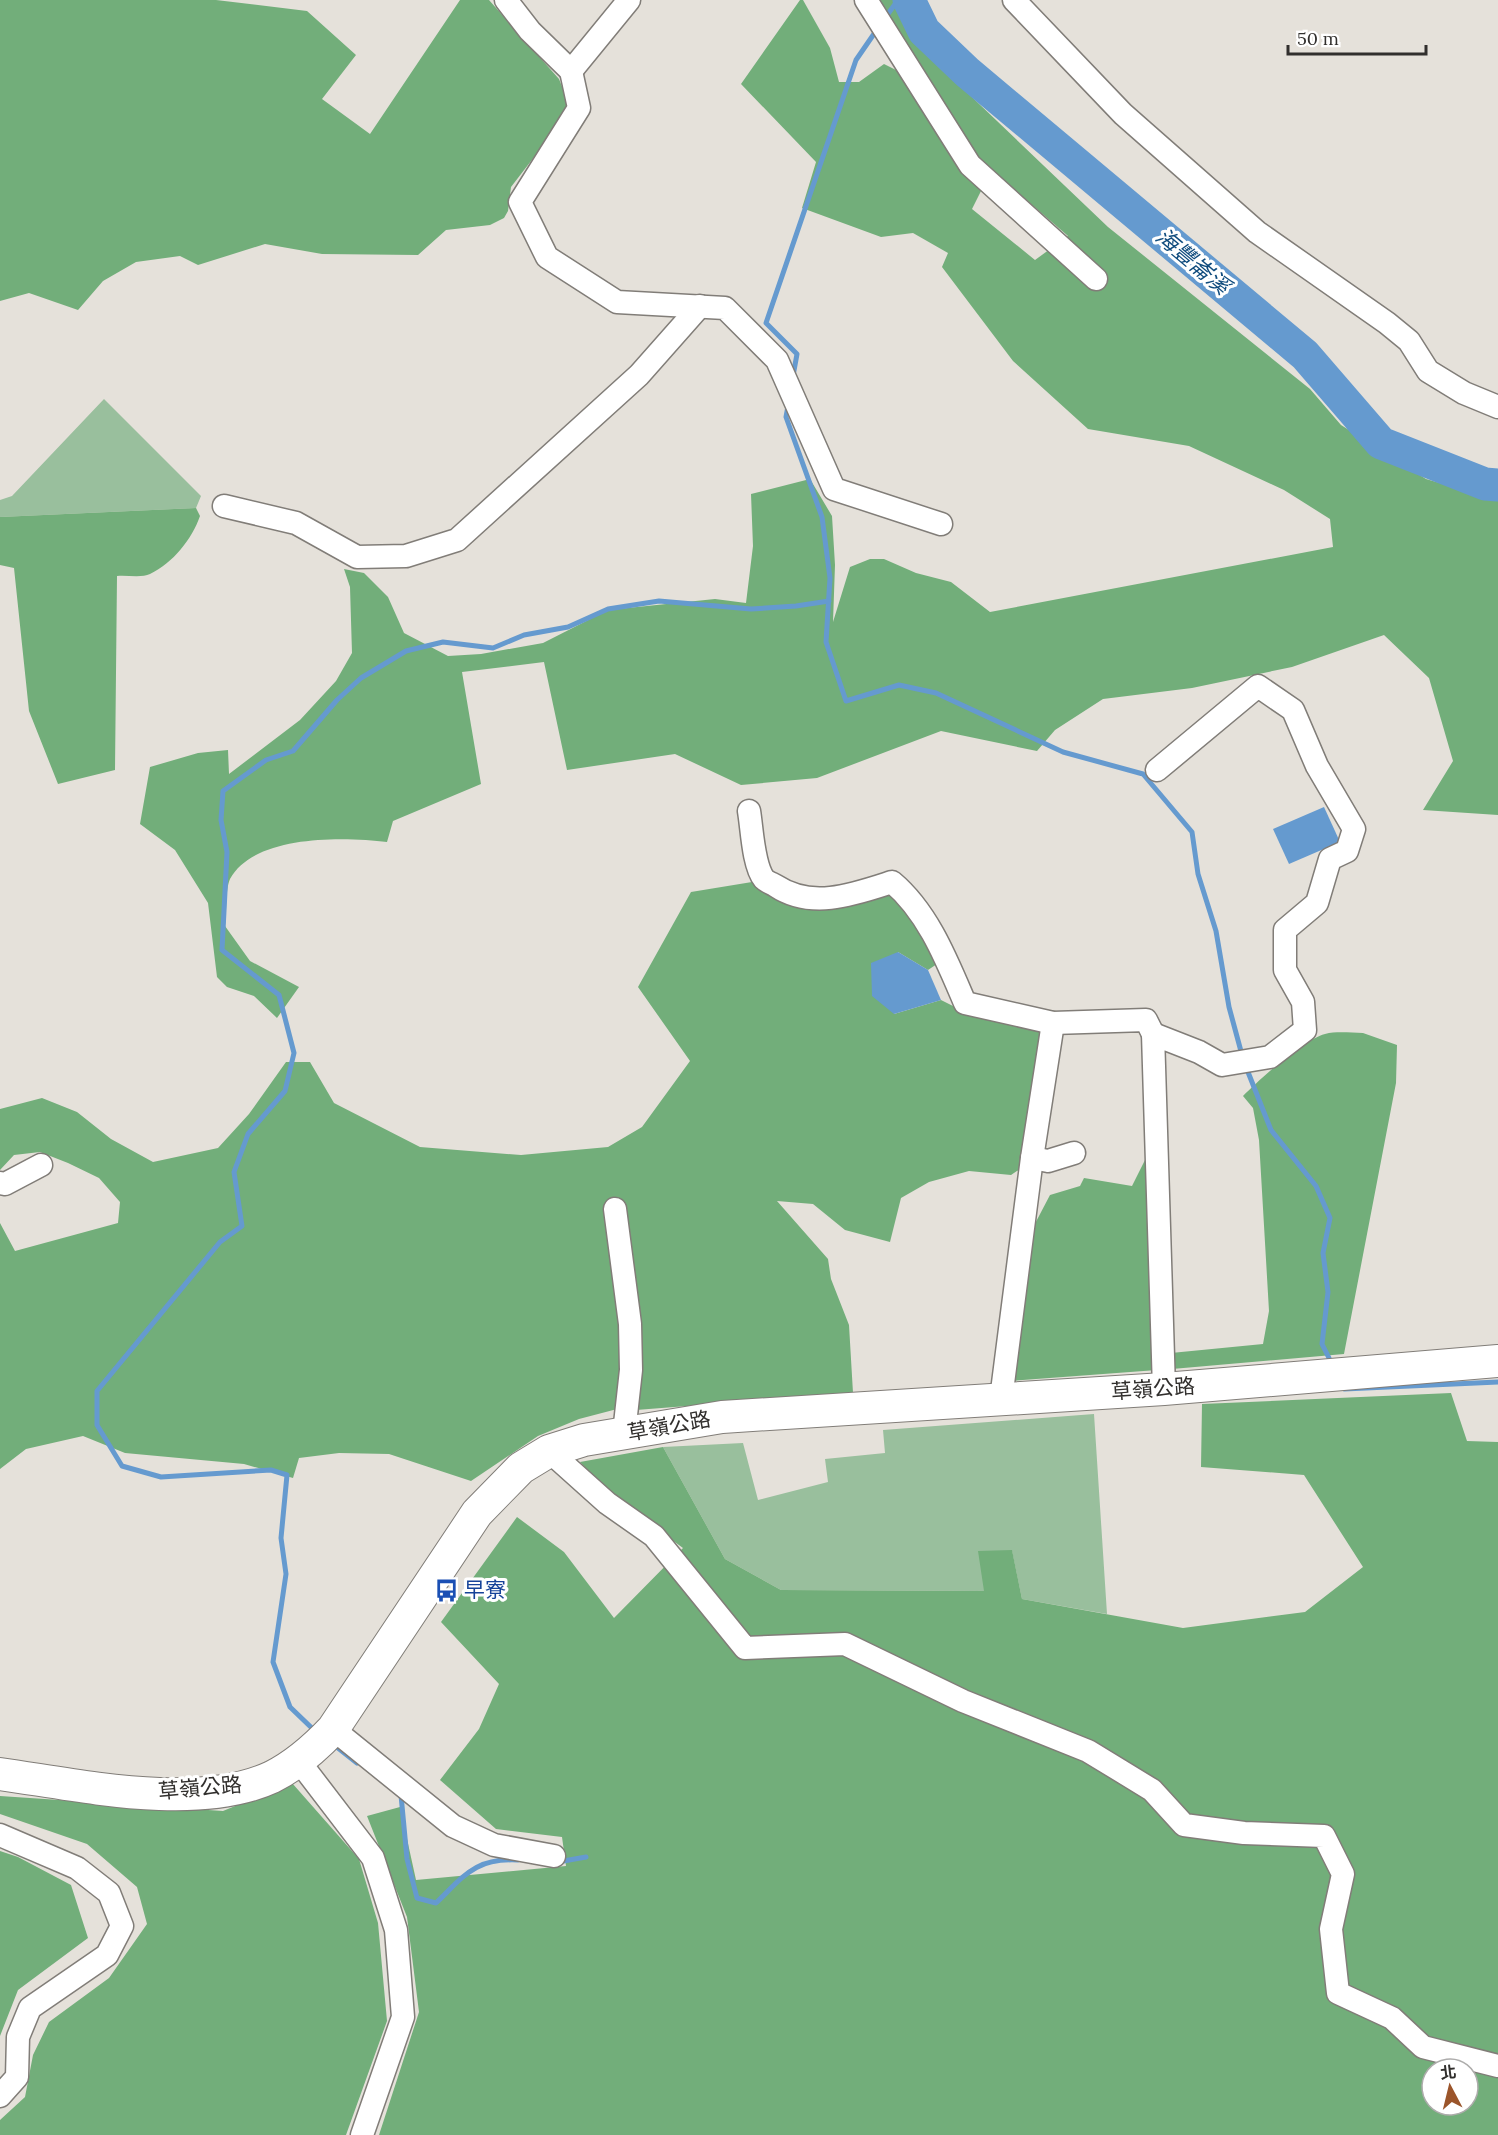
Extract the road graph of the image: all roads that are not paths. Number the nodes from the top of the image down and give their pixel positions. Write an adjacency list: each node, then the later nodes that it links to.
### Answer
1 (506, 0): 5 (street)
2 (629, 0): 5 (street)
3 (1014, 0): 8 (street)
4 (870, 6): 6 (street)
5 (571, 71): 7 (street)
6 (1096, 279)
7 (700, 306): 9 (street); 10 (street)
8 (1498, 407)
9 (224, 506)
10 (941, 524)
11 (1157, 770): 14 (street)
12 (749, 811): 13 (street)
13 (1053, 1023): 14 (street); 16 (street)
14 (1153, 1034): 21 (street)
15 (1074, 1153): 16 (street)
16 (1032, 1158): 22 (street)
17 (41, 1165): 18 (street)
18 (0, 1183)
19 (615, 1209): 23 (street)
20 (1498, 1361): 21 (main road, 草嶺公路)
21 (1164, 1389): 22 (main road, 草嶺公路)
22 (1001, 1399): 23 (main road, 草嶺公路)
23 (624, 1433): 24 (main road, 草嶺公路)
24 (549, 1451): 25 (main road, 草嶺公路); 30 (street)
25 (333, 1729): 26 (main road, 草嶺公路); 29 (street)
26 (298, 1761): 27 (main road, 草嶺公路); 32 (street)
27 (0, 1774)
28 (0, 1835): 31 (street)
29 (554, 1856)
30 (1498, 2066)
31 (0, 2096)
32 (362, 2135)

